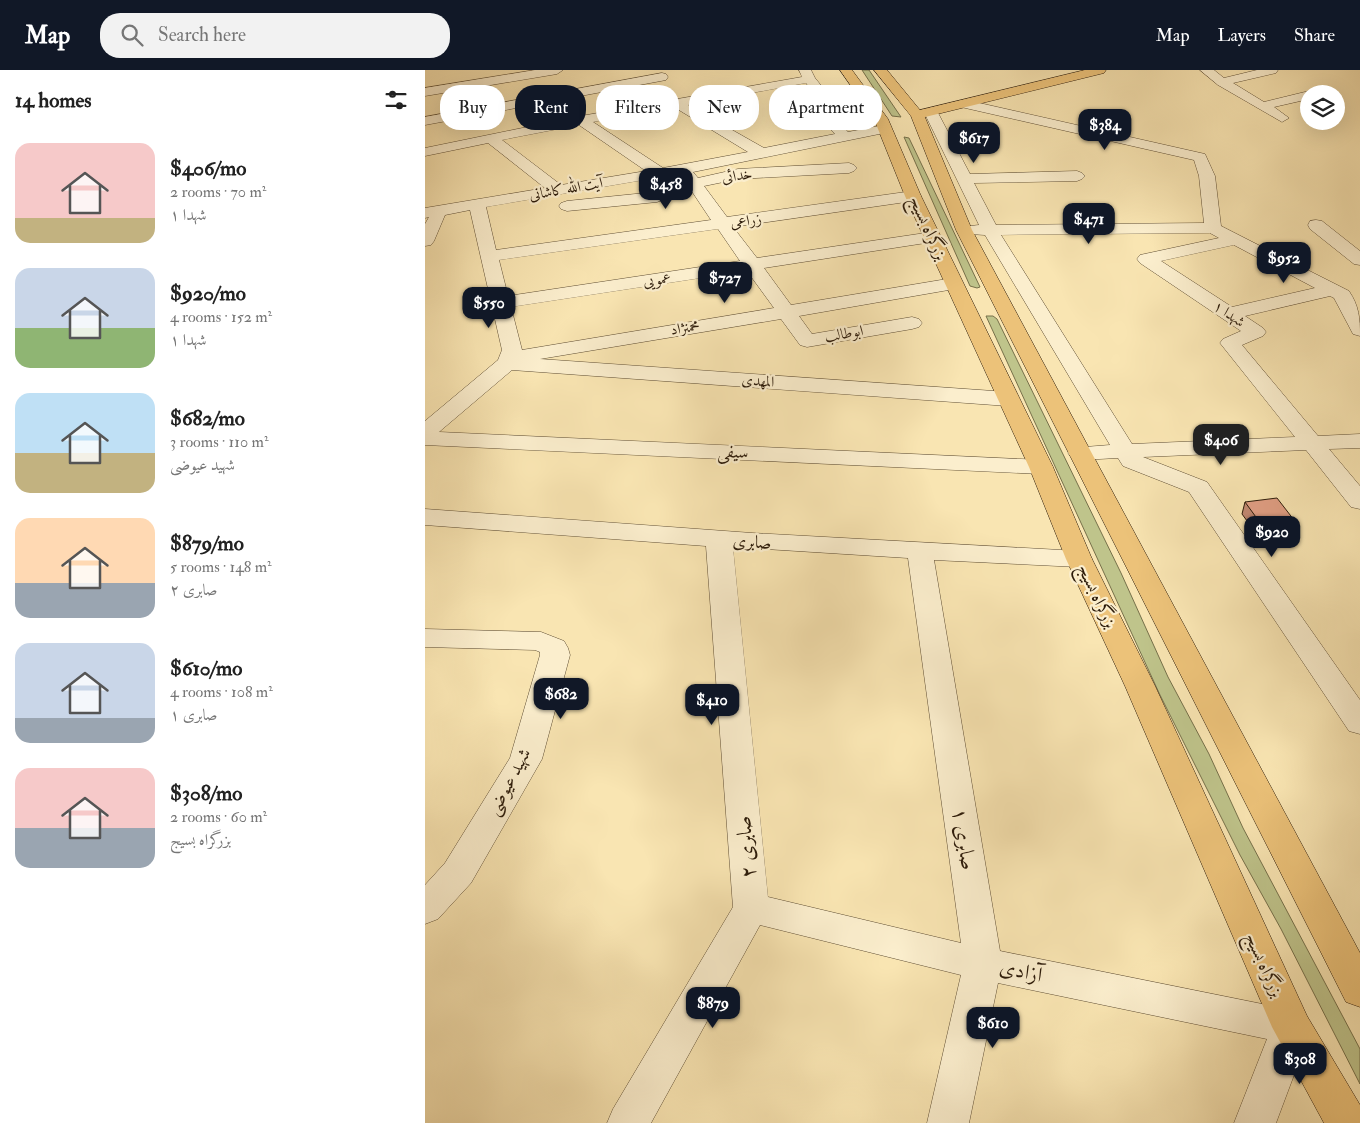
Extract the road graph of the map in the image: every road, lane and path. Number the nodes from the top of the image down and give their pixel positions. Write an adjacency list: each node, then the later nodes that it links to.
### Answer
1 (557, 70): 13 (street)
2 (647, 70): 20 (street)
3 (847, 70): 11 (main road, بزرگراه بسیج)
4 (880, 70): 18 (main road, بزرگراه بسیج)
5 (1100, 70): 15 (main road)
6 (1206, 70): 9 (street)
7 (1272, 70): 9 (street)
8 (807, 74): 10 (street); 12 (street)
9 (1222, 82): 17 (street)
10 (815, 85)
11 (857, 85)
12 (759, 86)
13 (425, 92)
14 (1300, 97): 17 (street)
15 (967, 104): 18 (main road); 41 (street)
16 (679, 105): 29 (street)
17 (1262, 106): 19 (street)
18 (924, 114): 34 (street); 42 (main road, بزرگراه بسیج)
19 (1282, 118)
20 (425, 121)
21 (586, 123): 31 (street)
22 (882, 126): 36 (main road, بزرگراه بسیج)
23 (530, 130): 27 (street)
24 (839, 130): 26 (street)
25 (857, 130): 26 (street, آیت الله کاشانی)
26 (845, 136): 29 (street, آیت الله کاشانی)
27 (490, 138): 28 (street); 35 (street)
28 (425, 152)
29 (763, 154): 33 (street, آیت الله کاشانی)
30 (849, 168): 33 (street, خدائی)
31 (660, 173): 33 (street, آیت الله کاشانی); 35 (street, آیت الله کاشانی)
32 (1077, 176): 34 (street)
33 (688, 177): 37 (street, خدائی); 39 (street, ابوطالب)
34 (965, 179): 43 (street)
35 (559, 190): 37 (street, آیت الله کاشانی)
36 (913, 196): 39 (street, زراعی); 44 (main road, بزرگراه بسیج)
37 (479, 209): 38 (street, آیت الله کاشانی); 47 (street)
38 (431, 212): 46 (street)
39 (722, 224): 47 (street, زراعی); 49 (street, ابوطالب)
40 (1316, 225): 48 (street)
41 (1213, 228): 43 (street); 45 (street)
42 (964, 230): 43 (street); 53 (main road, بزرگراه بسیج)
43 (990, 230): 64 (street)
44 (932, 237): 49 (street, عمویی); 51 (main road, بزرگراه بسیج)
45 (1235, 240): 50 (street); 55 (street, شهدا ۱)
46 (425, 241)
47 (490, 256): 52 (street)
48 (1360, 260)
49 (752, 266): 52 (street, عمویی); 54 (street, ابوطالب)
50 (1344, 293): 55 (street); 57 (street)
51 (958, 294): 53 (main road); 54 (street, محمنژاد); 59 (main road, بزرگراه بسیج)
52 (500, 303): 58 (street)
53 (1002, 303): 65 (main road, بزرگراه بسیج)
54 (786, 312): 56 (street, ابوطالب); 58 (street, محمنژاد)
55 (1228, 314): 63 (street, شهدا ۱)
56 (912, 323)
57 (1360, 330)
58 (507, 363): 59 (street, المهدی); 60 (street, محمنژاد)
59 (1008, 400): 66 (main road, بزرگراه بسیج)
60 (425, 432)
61 (425, 438): 66 (street, سیفی)
62 (1360, 441): 63 (street)
63 (1313, 443): 64 (street); 67 (street)
64 (1125, 452): 65 (street); 73 (street)
65 (1080, 454): 77 (main road, بزرگراه بسیج)
66 (1041, 467): 71 (main road, بزرگراه بسیج)
67 (1360, 502)
68 (425, 517): 69 (street, صابری)
69 (719, 540): 70 (street, صابری); 74 (street, صابری ۲)
70 (920, 552): 71 (street, صابری); 76 (street, صابری ۱)
71 (1079, 559): 78 (main road, بزرگراه بسیج)
72 (427, 642): 75 (street, شهید عیوضی)
73 (1360, 723)
74 (751, 908): 76 (street, آزادی); 79 (street)
75 (425, 909)
76 (983, 964): 78 (street, آزادی); 80 (street, صابری ۱)
77 (1360, 990)
78 (1292, 1027): 81 (street); 82 (main road, بزرگراه بسیج)
79 (628, 1123)
80 (949, 1123)
81 (1255, 1123)
82 (1347, 1123)

